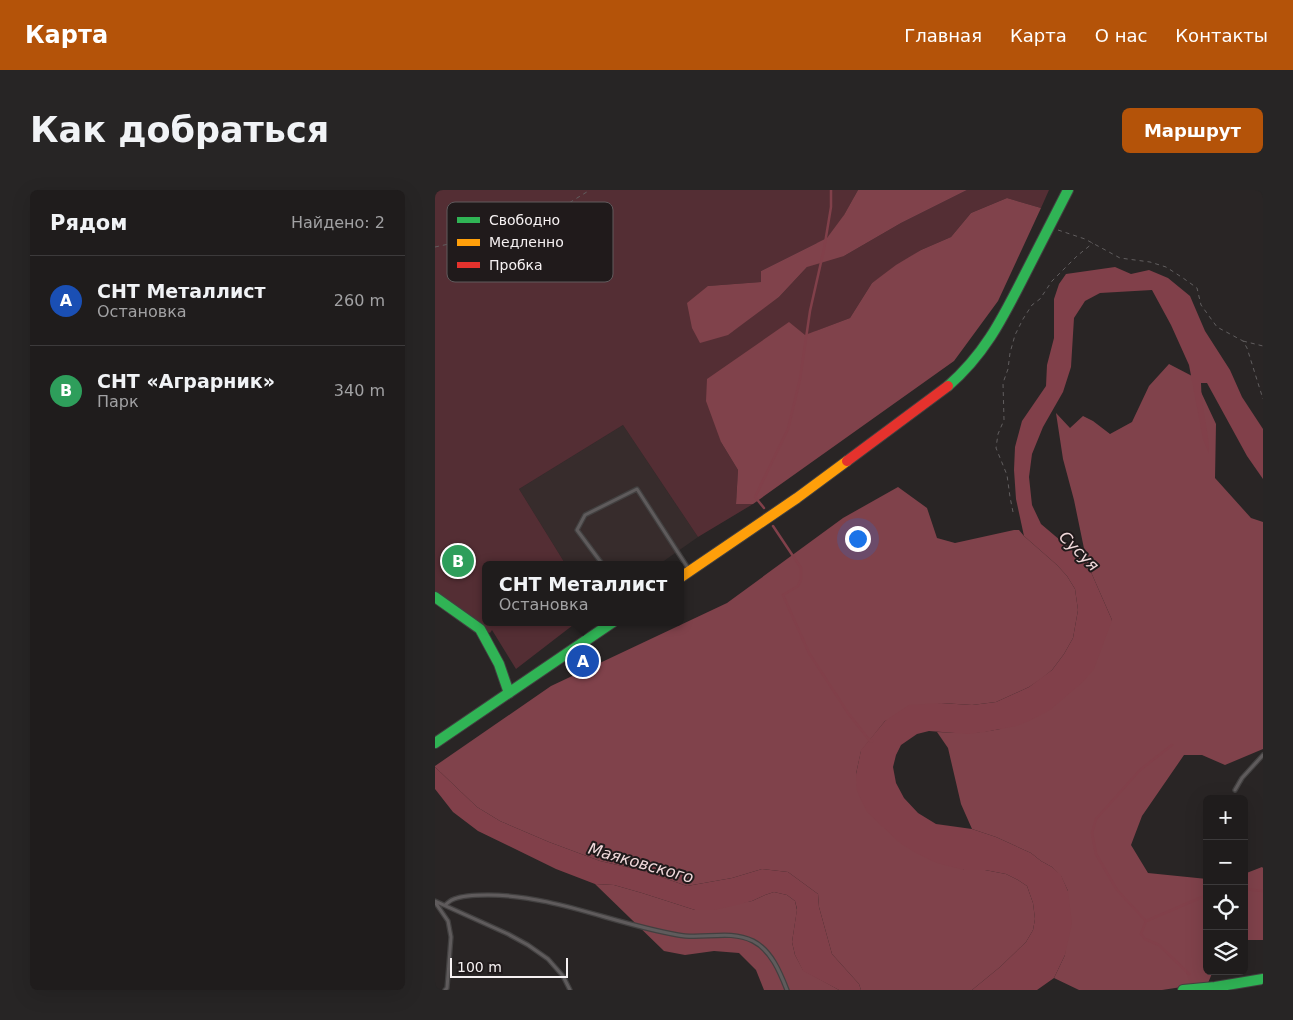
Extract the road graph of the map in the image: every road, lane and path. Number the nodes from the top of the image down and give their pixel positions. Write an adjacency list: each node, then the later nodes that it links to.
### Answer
1 (590, 190): 3 (path)
2 (1064, 192): 4 (main road)
3 (571, 202)
4 (1050, 227): 5 (path); 13 (main road)
5 (1093, 243): 6 (path); 9 (path)
6 (1243, 341): 7 (path); 8 (path)
7 (1263, 346)
8 (1263, 399)
9 (1013, 512)
10 (600, 561): 11 (lane)
11 (683, 561)
12 (684, 562): 13 (lane)
13 (689, 570): 14 (main road)
14 (684, 574)
15 (435, 596): 17 (main road)
16 (607, 626): 17 (main road)
17 (509, 693): 18 (main road)
18 (435, 743)
19 (1263, 756): 20 (lane)
20 (1235, 790)
21 (435, 901): 22 (lane); 24 (lane)
22 (445, 905): 25 (lane); 26 (lane)
23 (1263, 979): 27 (main road)
24 (445, 990)
25 (570, 990)
26 (787, 990)
27 (1183, 990)

